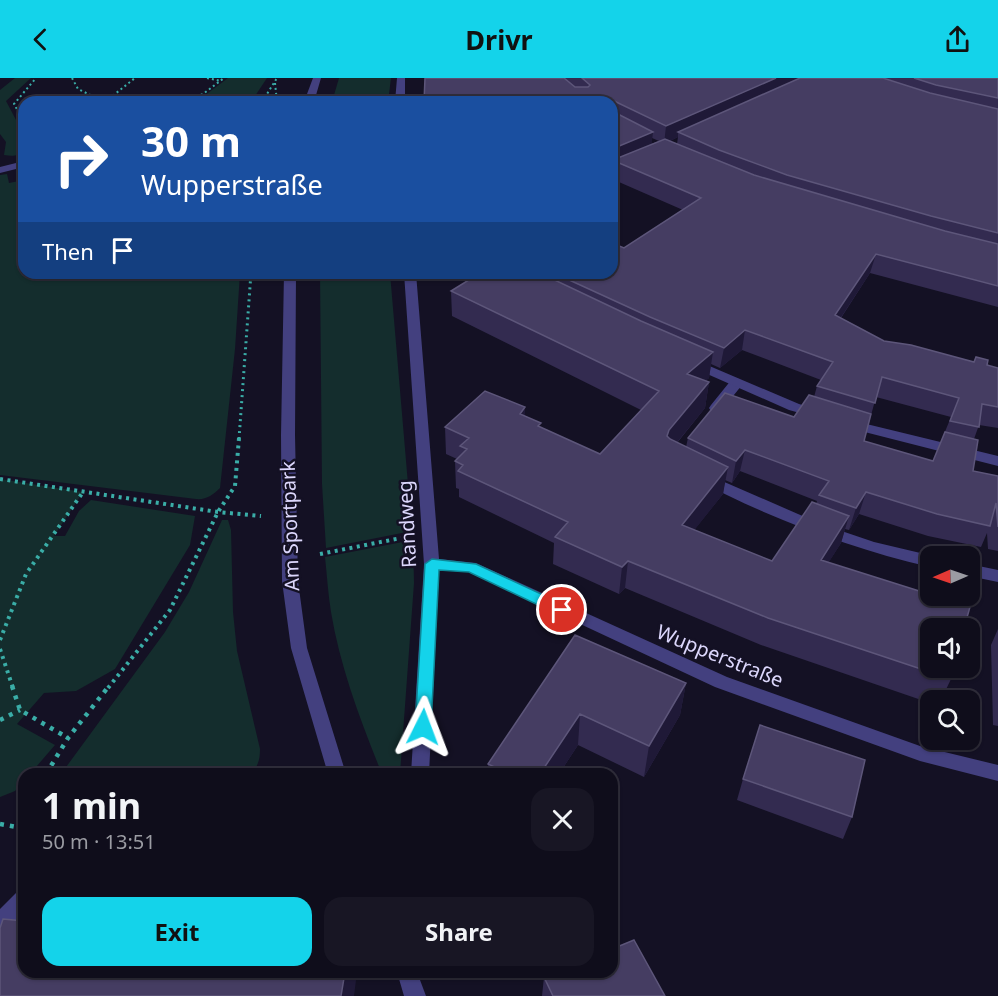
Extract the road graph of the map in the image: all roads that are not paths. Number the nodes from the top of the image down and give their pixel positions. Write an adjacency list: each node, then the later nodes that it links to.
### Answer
1 (317, 78): 3 (street)
2 (401, 78): 4 (street)
3 (311, 96)
4 (400, 96)
5 (18, 166): 6 (street)
6 (0, 170)
7 (290, 279): 18 (street, Am Sportpark)
8 (410, 279): 15 (street, Randweg)
9 (685, 360): 10 (street)
10 (737, 382): 11 (street); 12 (street)
11 (708, 417)
12 (998, 461)
13 (691, 471): 14 (street)
14 (920, 559)
15 (432, 564): 19 (street, Randweg); 20 (street, Wupperstraße)
16 (980, 572): 17 (street)
17 (998, 576)
18 (334, 768)
19 (420, 768)
20 (998, 773)
21 (18, 905): 22 (street)
22 (0, 923)
23 (409, 978): 24 (street)
24 (415, 996)

